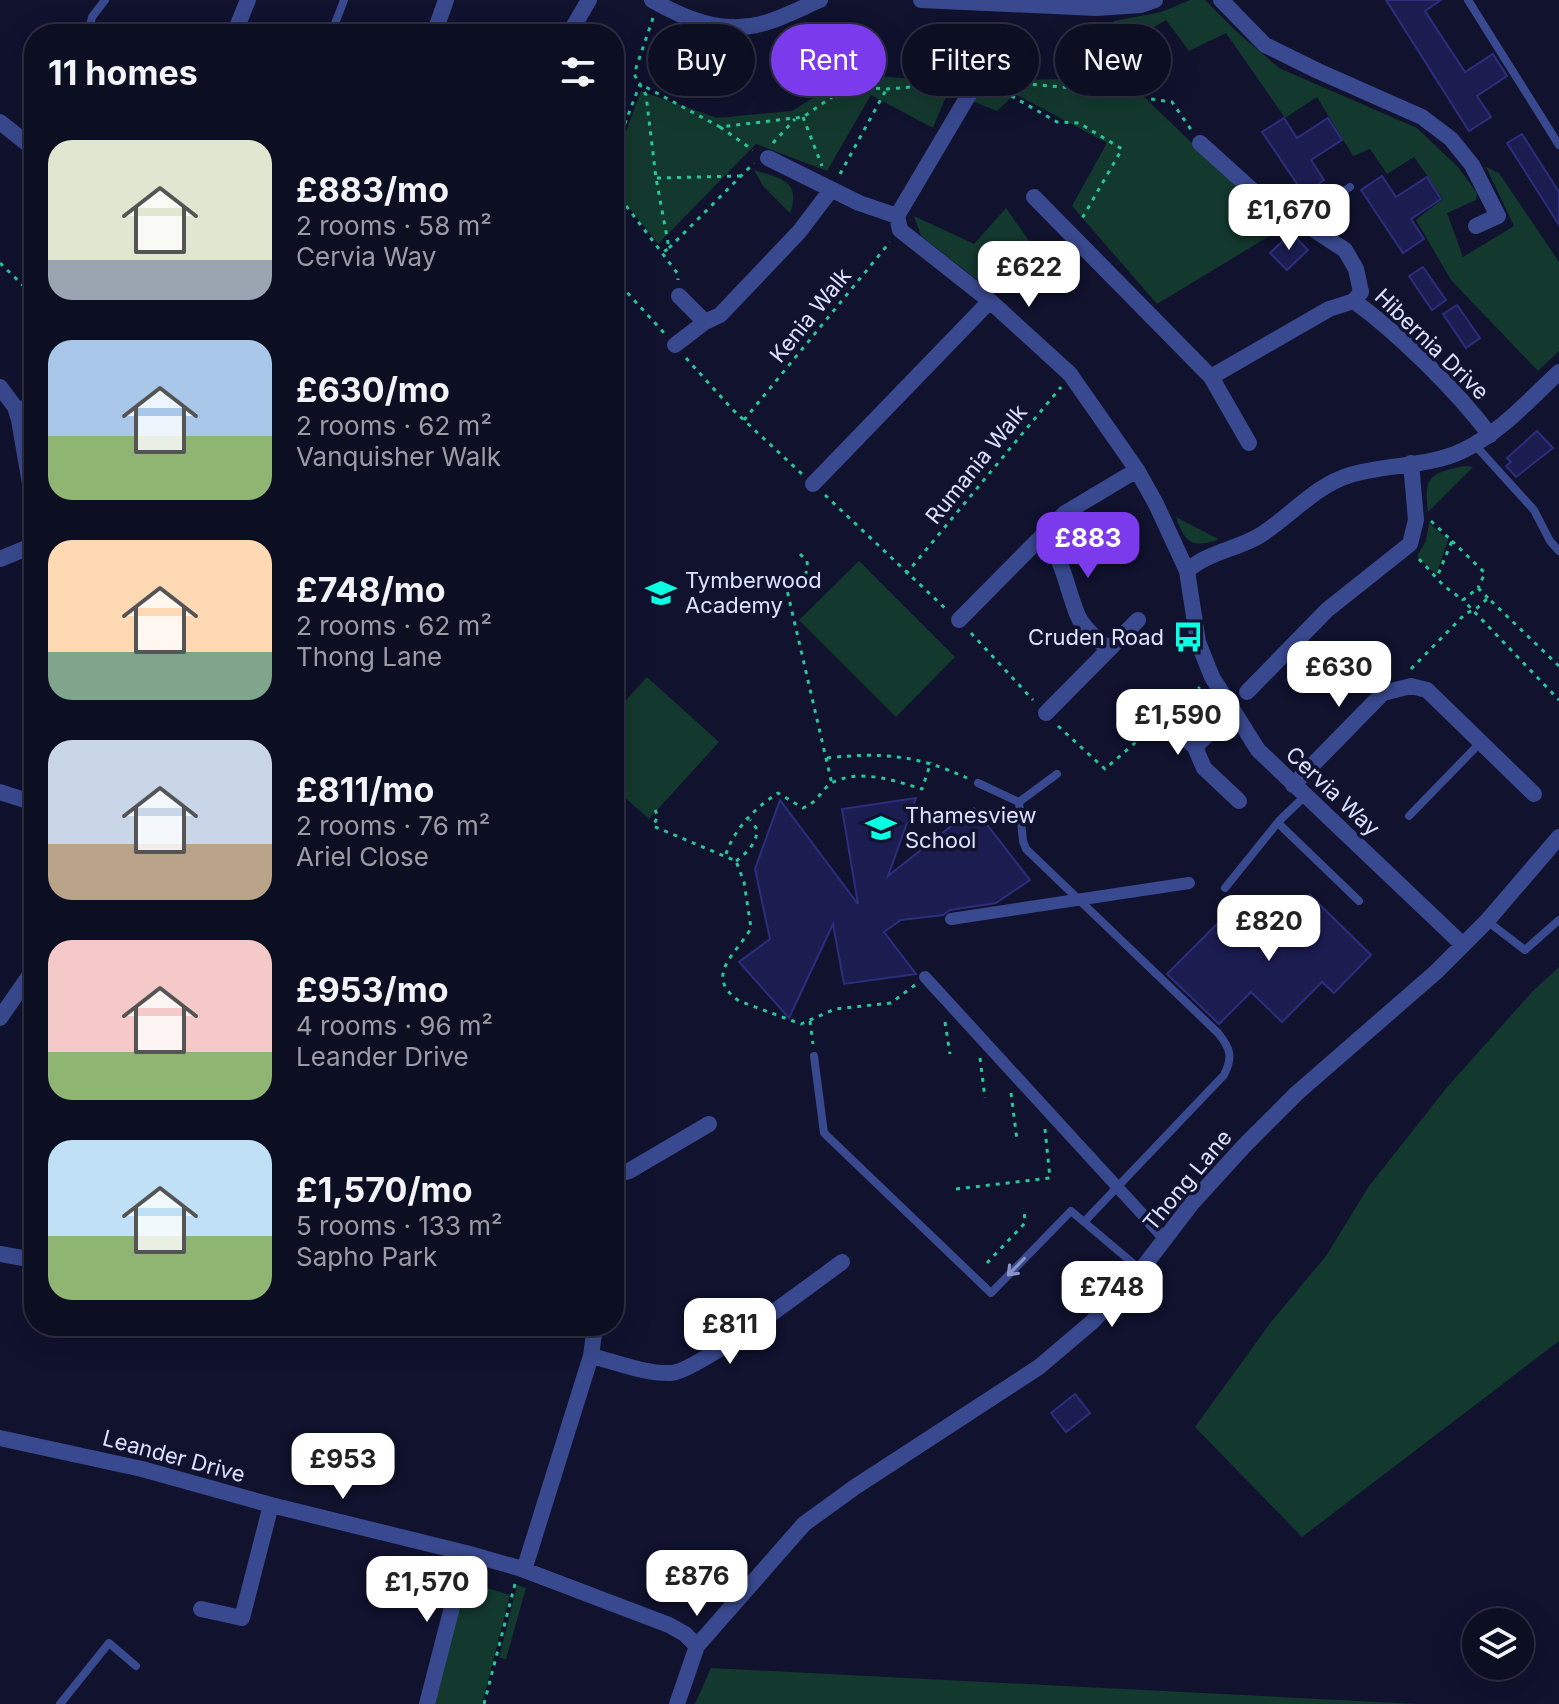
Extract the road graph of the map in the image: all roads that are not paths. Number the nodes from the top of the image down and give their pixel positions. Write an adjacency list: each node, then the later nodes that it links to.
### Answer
1 (105, 0): 13 (lane)
2 (248, 0): 14 (street)
3 (344, 0): 15 (lane)
4 (446, 0): 16 (street)
5 (589, 0): 17 (street)
6 (820, 0): 11 (street)
7 (921, 0): 8 (street)
8 (1155, 0)
9 (1221, 0): 29 (street)
10 (1483, 0): 12 (lane)
11 (655, 2)
12 (1470, 4): 22 (lane)
13 (90, 24)
14 (238, 24)
15 (335, 24)
16 (438, 24)
17 (575, 24)
18 (969, 96): 28 (street)
19 (0, 122): 20 (street)
20 (24, 141)
21 (1200, 143): 27 (street)
22 (1559, 145)
23 (764, 157): 25 (street, Cervia Way)
24 (1350, 187): 27 (lane)
25 (831, 190): 28 (street, Cervia Way); 33 (street)
26 (1034, 197): 36 (street)
27 (1302, 222): 32 (street)
28 (898, 223): 31 (street, Cervia Way)
29 (1476, 226)
30 (679, 296): 33 (street)
31 (990, 301): 45 (street, Cervia Way); 46 (street)
32 (1354, 301): 36 (street, Hibernia Drive); 40 (street, Hibernia Drive)
33 (705, 322): 34 (street)
34 (675, 345)
35 (1559, 372): 40 (street)
36 (1211, 377): 42 (street)
37 (0, 387): 39 (street)
38 (24, 404): 39 (lane)
39 (15, 407): 41 (street)
40 (1490, 435): 43 (street)
41 (24, 439)
42 (1249, 443)
43 (1475, 445): 44 (street); 49 (lane)
44 (1411, 463): 51 (street); 55 (street)
45 (1137, 470): 47 (street); 51 (street, Cervia Way)
46 (813, 484)
47 (1043, 535): 52 (street); 54 (street)
48 (24, 549): 50 (street)
49 (1559, 551)
50 (0, 559)
51 (1187, 571): 56 (street, Cervia Way)
52 (959, 620)
53 (1138, 620): 54 (street)
54 (1108, 649): 57 (street)
55 (1247, 692)
56 (1231, 711): 60 (street); 63 (street, Cervia Way)
57 (1046, 713)
58 (1162, 719): 60 (street)
59 (1481, 742): 63 (street); 65 (street); 69 (lane)
60 (1195, 747): 67 (street)
61 (1057, 774): 68 (lane)
62 (978, 783): 68 (lane)
63 (1299, 791): 70 (lane); 79 (street, Cervia Way)
64 (0, 792): 66 (street)
65 (1534, 794)
66 (24, 800)
67 (1239, 801)
68 (1019, 802): 74 (lane)
69 (1409, 816)
70 (1278, 823): 73 (lane); 75 (lane)
71 (1559, 837): 78 (street, Thong Lane)
72 (1189, 883): 74 (street)
73 (1225, 888)
74 (1078, 899): 76 (street); 86 (lane)
75 (1359, 901)
76 (951, 919)
77 (1559, 920): 78 (lane)
78 (1487, 921): 79 (street, Thong Lane)
79 (1463, 945): 88 (street, Thong Lane)
80 (925, 977): 86 (street)
81 (24, 983): 82 (street)
82 (0, 1018)
83 (814, 1056): 87 (lane, one-way to 83)
84 (709, 1124): 85 (street)
85 (624, 1172)
86 (1119, 1187): 87 (lane); 88 (street)
87 (1084, 1222): 92 (lane)
88 (1165, 1239): 92 (street, Thong Lane)
89 (0, 1254): 90 (street)
90 (24, 1258)
91 (842, 1262): 94 (street)
92 (1141, 1270): 100 (street, Thong Lane)
93 (594, 1336): 94 (street)
94 (591, 1356): 98 (street)
95 (0, 1438): 96 (street, Leander Drive)
96 (271, 1505): 97 (street, Leander Drive); 99 (street)
97 (466, 1553): 98 (street, Leander Drive); 103 (street)
98 (522, 1569): 100 (street, Leander Drive)
99 (201, 1609)
100 (697, 1646): 104 (street, Thong Lane)
101 (136, 1666): 102 (lane)
102 (60, 1704)
103 (427, 1704)
104 (677, 1704)

